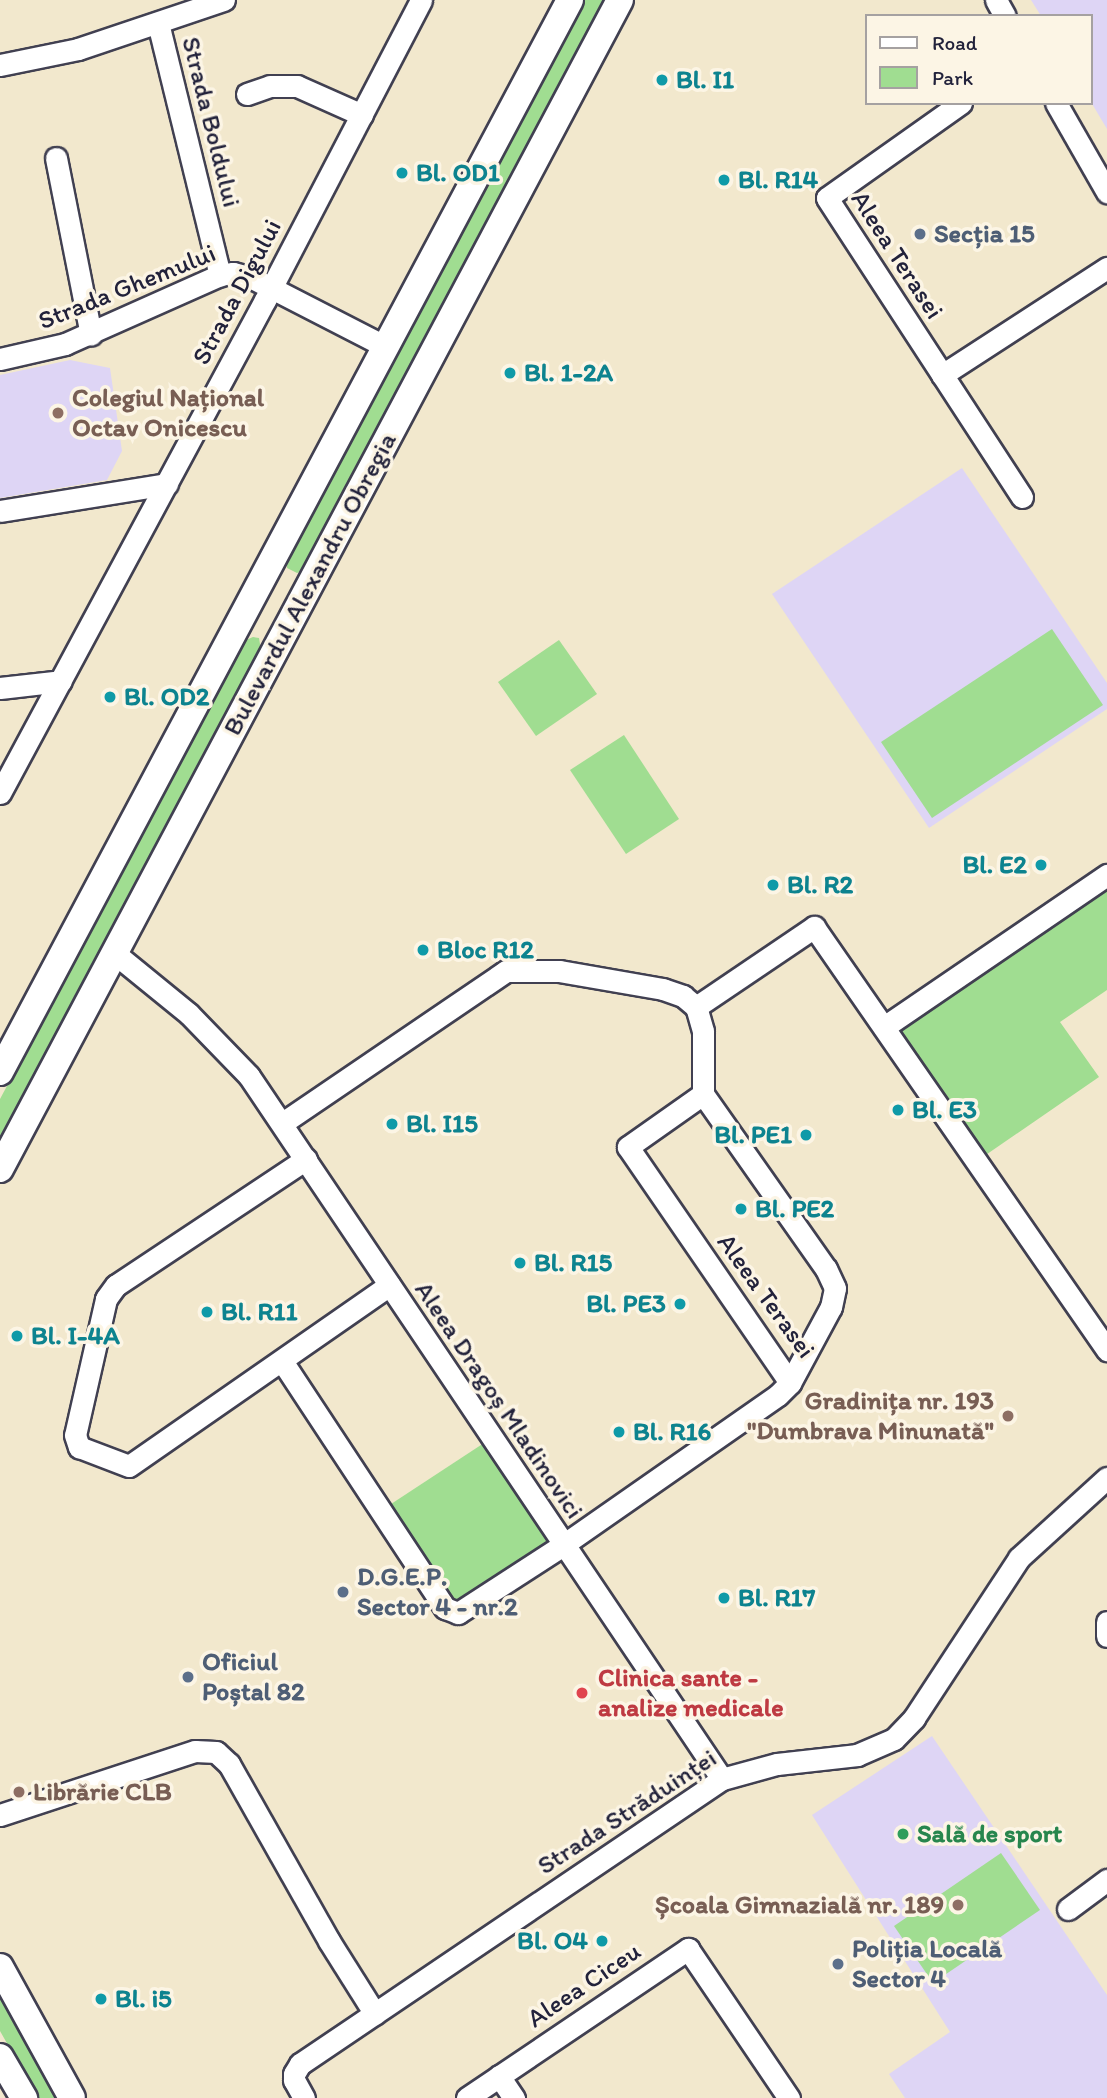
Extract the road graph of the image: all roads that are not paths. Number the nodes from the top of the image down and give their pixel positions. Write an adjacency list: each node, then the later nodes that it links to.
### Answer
1 (224, 0): 5 (street)
2 (421, 0): 10 (street, Strada Digului)
3 (570, 0): 17 (main road, Bulevardul Alexandru Obregia)
4 (620, 0): 24 (main road, Bulevardul Alexandru Obregia)
5 (158, 23): 6 (street); 14 (street, Strada Boldului)
6 (0, 65)
7 (247, 94): 10 (street)
8 (958, 105): 19 (street, Aleea Terasei)
9 (1057, 105): 12 (street)
10 (362, 114): 15 (street, Strada Digului)
11 (56, 158): 16 (street)
12 (1107, 192)
13 (1107, 268): 19 (street)
14 (220, 275): 15 (street, Strada Ghemului); 16 (street, Strada Ghemului)
15 (272, 288): 17 (street, Strada Ghemului); 20 (street, Strada Digului)
16 (91, 335): 18 (street, Strada Ghemului)
17 (386, 347): 23 (main road, Bulevardul Alexandru Obregia)
18 (0, 359)
19 (942, 375): 21 (street, Aleea Terasei)
20 (167, 484): 22 (street); 25 (street, Strada Digului)
21 (1021, 497)
22 (0, 511)
23 (259, 588): 24 (main road); 32 (main road, Bulevardul Alexandru Obregia)
24 (298, 609): 29 (main road, Bulevardul Alexandru Obregia)
25 (61, 681): 26 (street); 27 (street, Strada Digului)
26 (0, 688)
27 (0, 793)
28 (1107, 875): 31 (street)
29 (113, 952): 34 (street, Aleea Dragoș Mladinovici); 36 (main road, Bulevardul Alexandru Obregia)
30 (696, 1007): 31 (street); 33 (street); 34 (street)
31 (884, 1027): 38 (street)
32 (0, 1072)
33 (703, 1094): 40 (street, Aleea Terasei); 40 (street, Aleea Terasei)
34 (282, 1122): 35 (street, Aleea Dragoș Mladinovici)
35 (306, 1159): 37 (street, Aleea Dragoș Mladinovici); 39 (street, Aleea Dragoș Mladinovici)
36 (0, 1169)
37 (390, 1285): 39 (street, Aleea Dragoș Mladinovici); 42 (street, Aleea Dragoș Mladinovici)
38 (1107, 1350)
39 (282, 1361): 42 (street, Aleea Dragoș Mladinovici)
40 (790, 1383): 42 (street, Aleea Dragoș Mladinovici)
41 (1107, 1478): 45 (street, Strada Străduinței)
42 (563, 1545): 45 (street, Aleea Dragoș Mladinovici)
43 (1107, 1622): 44 (street)
44 (1107, 1636)
45 (723, 1779): 50 (street, Strada Străduinței)
46 (0, 1815): 50 (street)
47 (1107, 1880): 48 (street)
48 (1068, 1909)
49 (0, 1967): 54 (main road)
50 (376, 2014): 55 (street, Strada Străduinței)
51 (0, 2057): 53 (main road)
52 (499, 2076): 56 (street, Aleea Ciceu); 57 (street); 58 (street, Aleea Ciceu)
53 (23, 2098)
54 (72, 2098)
55 (304, 2098)
56 (467, 2098)
57 (514, 2098)
58 (789, 2098)

